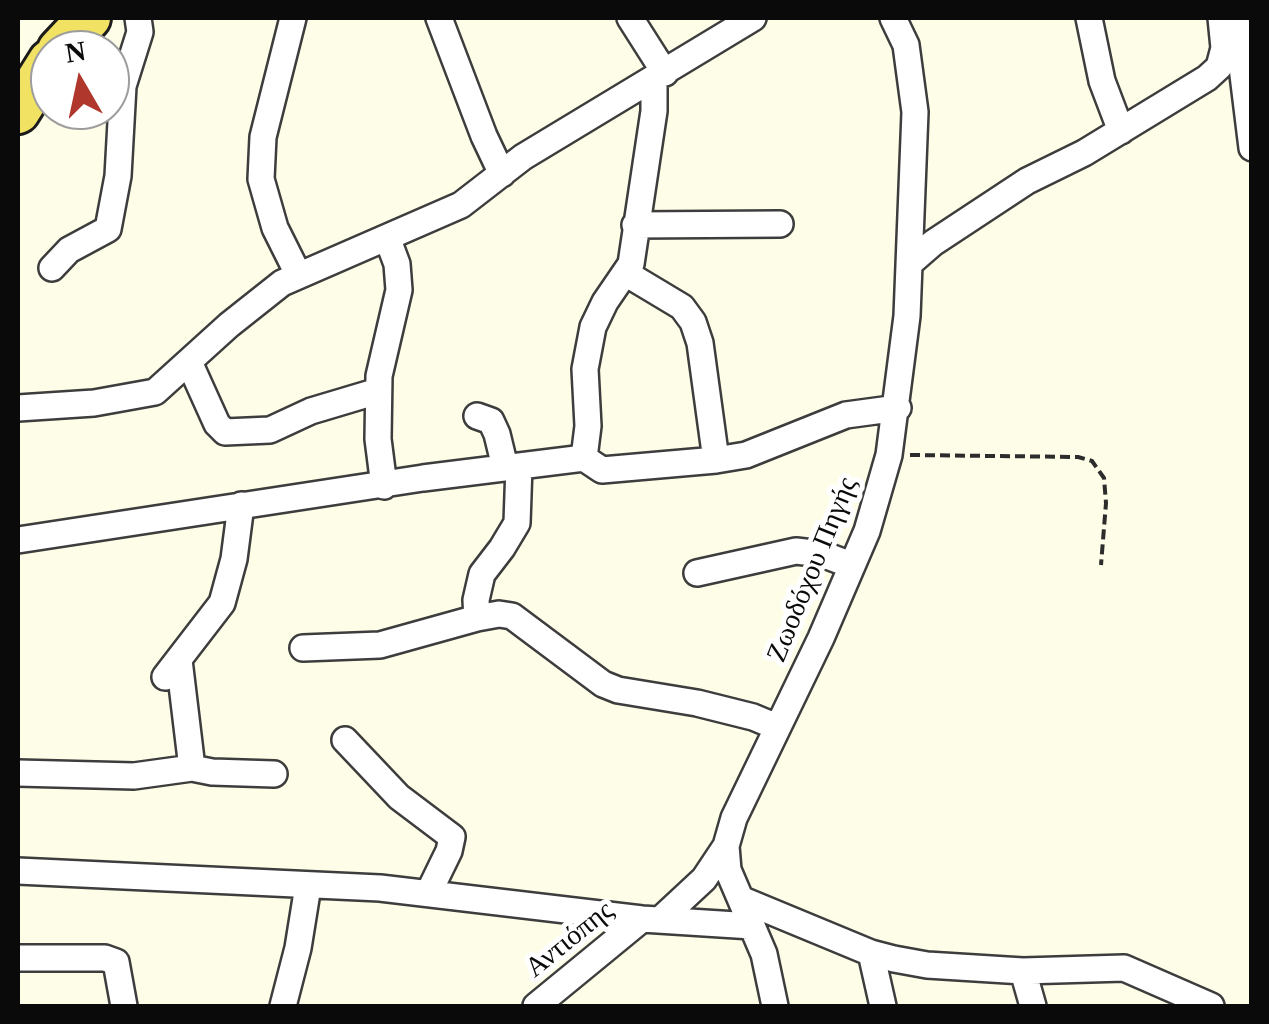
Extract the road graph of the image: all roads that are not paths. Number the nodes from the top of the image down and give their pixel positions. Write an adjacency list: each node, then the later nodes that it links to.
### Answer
1 (138, 18): 20 (street)
2 (294, 18): 21 (street)
3 (439, 18): 15 (street)
4 (630, 18): 10 (street)
5 (753, 18): 10 (street)
6 (893, 18): 19 (street, Ζωοδόχου Πηγής)
7 (1089, 18): 13 (street)
8 (1221, 18): 13 (street)
9 (1236, 18): 14 (street)
10 (660, 76): 15 (street); 17 (street)
11 (30, 90): 12 (main road)
12 (18, 112)
13 (1121, 131): 19 (street)
14 (1252, 148)
15 (502, 174): 18 (street)
16 (780, 224): 17 (street)
17 (635, 225): 22 (street)
18 (388, 240): 21 (street); 24 (street)
19 (910, 262): 26 (street, Ζωοδόχου Πηγής)
20 (52, 268)
21 (298, 274): 23 (street)
22 (627, 274): 28 (street); 29 (street)
23 (189, 362): 24 (street); 25 (street)
24 (378, 391): 31 (street)
25 (18, 408)
26 (898, 408): 29 (street); 34 (street, Ζωοδόχου Πηγής)
27 (477, 416): 30 (street)
28 (584, 458): 29 (street); 30 (street)
29 (716, 460)
30 (512, 467): 31 (street); 36 (street)
31 (384, 486): 32 (street)
32 (241, 505): 33 (street); 40 (street)
33 (18, 540)
34 (851, 566): 35 (street); 38 (street, Ζωοδόχου Πηγής)
35 (698, 573)
36 (477, 618): 37 (street); 38 (street)
37 (303, 648)
38 (777, 727): 43 (street, Ζωοδόχου Πηγής)
39 (346, 740): 46 (street)
40 (192, 768): 41 (street); 42 (street)
41 (18, 773)
42 (274, 774)
43 (726, 846): 47 (street); 48 (street, Αντιόπης)
44 (18, 872): 45 (street)
45 (308, 886): 46 (street); 54 (street)
46 (429, 892): 48 (street)
47 (744, 900): 49 (street); 50 (street)
48 (651, 919): 49 (street); 55 (street, Αντιόπης)
49 (752, 926): 56 (street)
50 (871, 953): 52 (street); 57 (street)
51 (18, 958): 53 (street)
52 (1023, 971): 58 (street); 59 (street)
53 (124, 1006)
54 (283, 1006)
55 (536, 1006)
56 (775, 1006)
57 (883, 1006)
58 (1033, 1006)
59 (1211, 1006)

